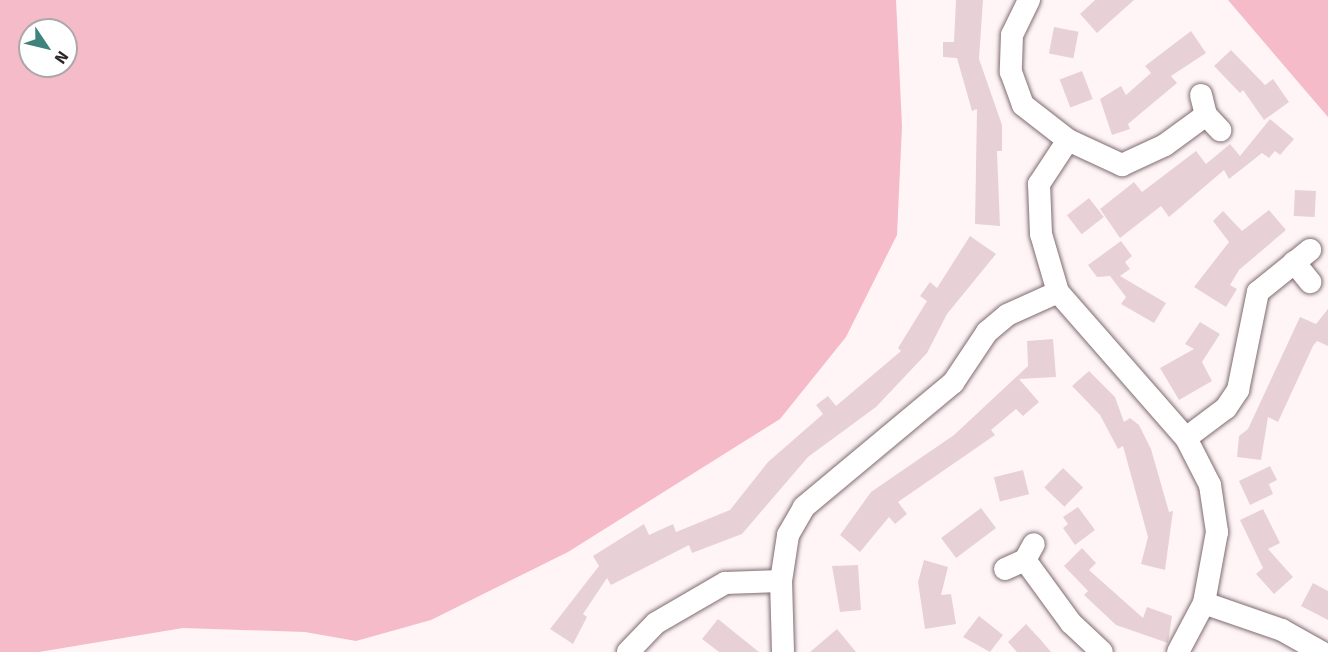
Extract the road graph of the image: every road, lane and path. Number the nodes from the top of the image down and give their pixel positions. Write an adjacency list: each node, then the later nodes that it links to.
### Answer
1 (1029, 0): 3 (street)
2 (1209, 113): 3 (street)
3 (1068, 140): 5 (street)
4 (1310, 282): 6 (street)
5 (1058, 292): 6 (street); 8 (street)
6 (1186, 438): 9 (street)
7 (1021, 558): 12 (street)
8 (781, 580): 10 (street); 11 (street)
9 (1204, 603): 13 (street); 14 (street)
10 (628, 652)
11 (783, 652)
12 (1102, 652)
13 (1178, 652)
14 (1321, 652)

